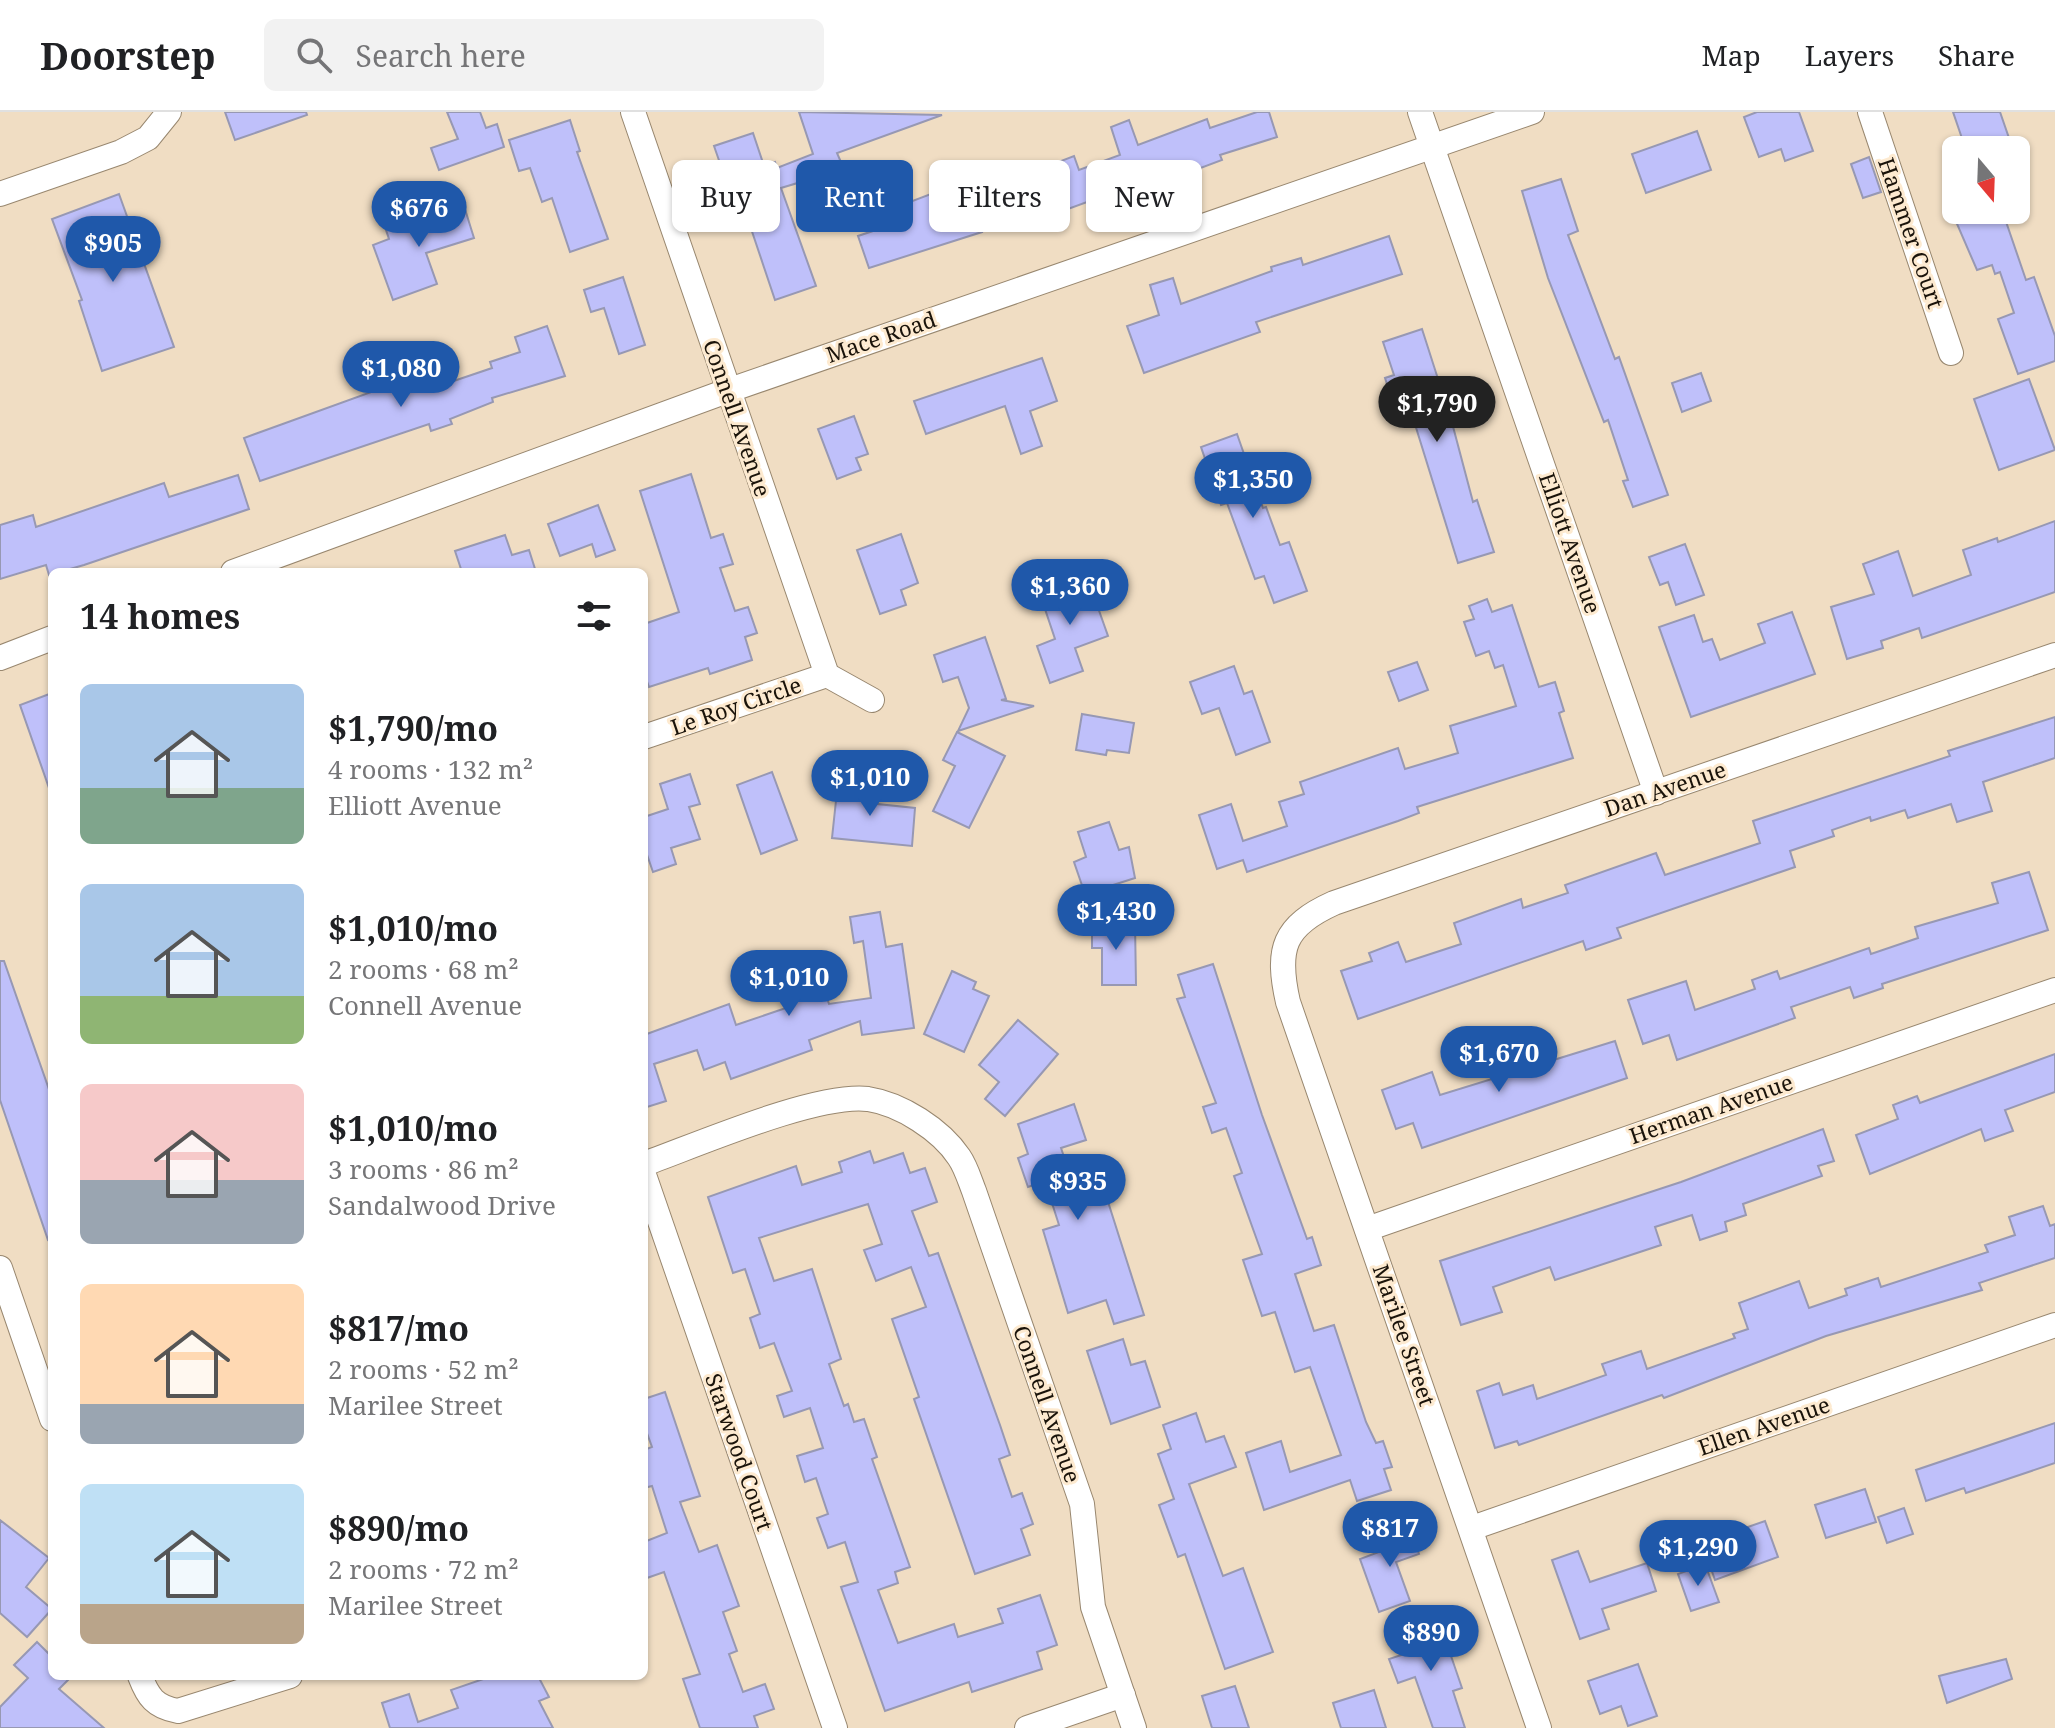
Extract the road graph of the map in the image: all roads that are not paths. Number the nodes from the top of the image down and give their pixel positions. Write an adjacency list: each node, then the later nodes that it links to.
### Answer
1 (169, 112): 7 (street)
2 (633, 112): 9 (street, Connell Avenue)
3 (1420, 112): 6 (street, Elliott Avenue)
4 (1532, 112): 6 (street, Mace Road)
5 (1870, 112): 8 (street, Hammer Court)
6 (1432, 146): 9 (street, Mace Road); 17 (street, Elliott Avenue)
7 (0, 194)
8 (1951, 353)
9 (727, 391): 10 (street, Mace Road); 14 (street, Connell Avenue)
10 (244, 568)
11 (48, 640): 13 (street)
12 (2055, 655): 17 (street, Dan Avenue)
13 (0, 658)
14 (827, 675): 15 (street); 16 (street, Le Roy Circle)
15 (872, 700)
16 (648, 736)
17 (1656, 793): 18 (street, Dan Avenue)
18 (1285, 940): 22 (street, Marilee Street)
19 (2055, 990): 22 (street, Herman Avenue)
20 (648, 1163): 29 (street, Connell Avenue)
21 (648, 1187): 30 (street, Starwood Court)
22 (1367, 1229): 26 (street, Marilee Street)
23 (0, 1268): 25 (street)
24 (2055, 1325): 26 (street, Ellen Avenue)
25 (48, 1407)
26 (1472, 1528): 33 (street, Marilee Street)
27 (142, 1680): 28 (street)
28 (278, 1680)
29 (1123, 1695): 31 (street); 32 (street, Connell Avenue)
30 (835, 1728)
31 (1027, 1728)
32 (1134, 1728)
33 (1539, 1728)

